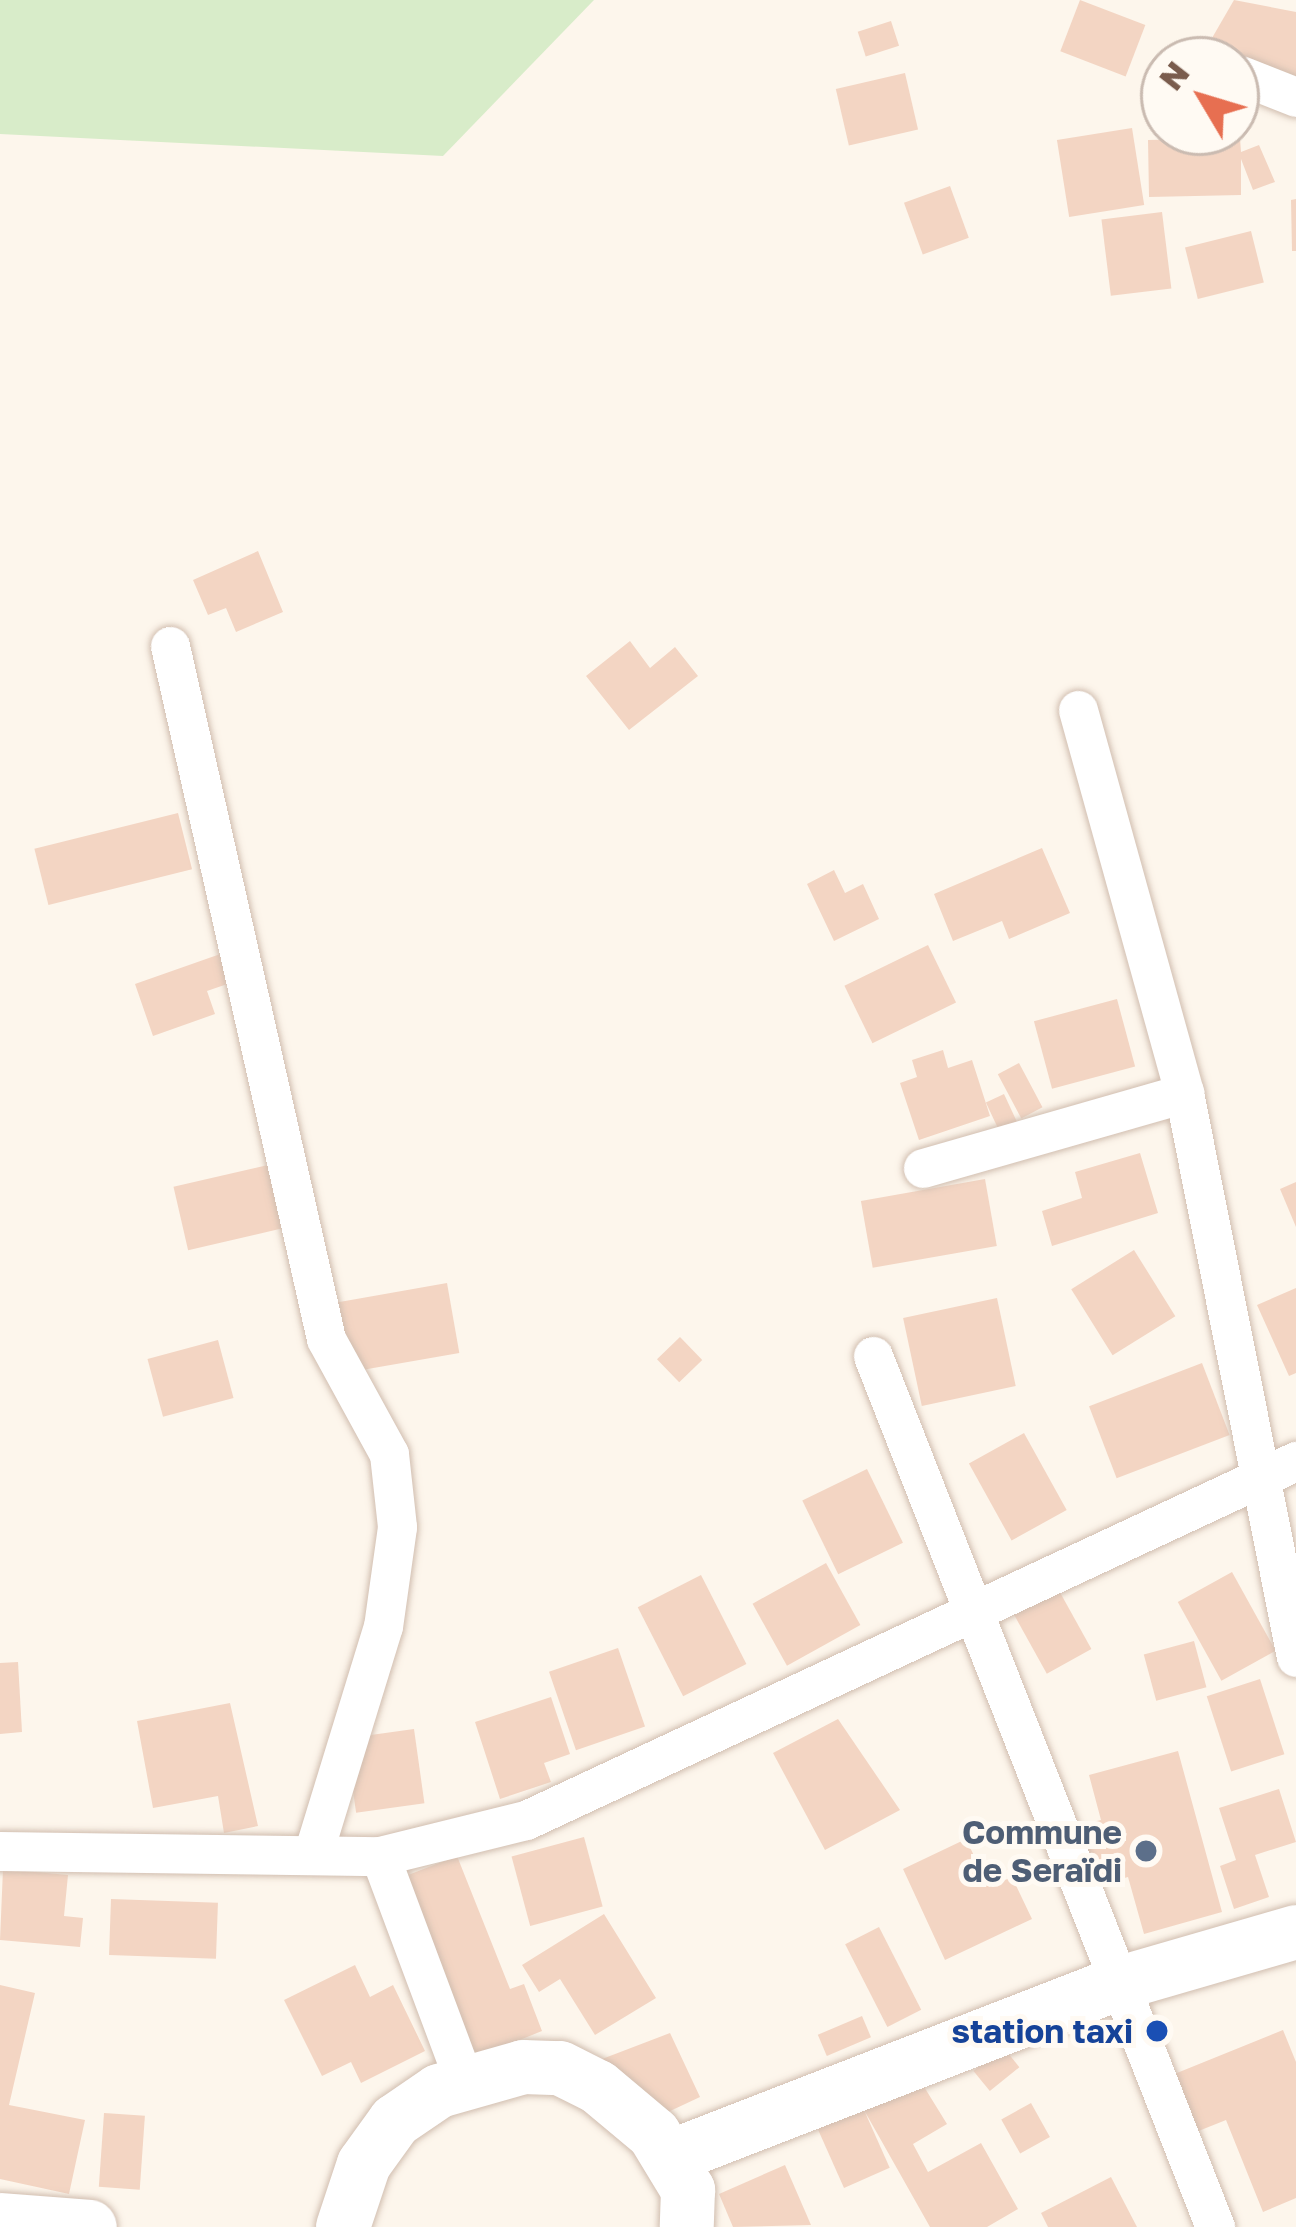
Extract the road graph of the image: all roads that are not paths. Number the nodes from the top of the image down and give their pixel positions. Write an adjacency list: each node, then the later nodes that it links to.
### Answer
1 (1260, 83): 2 (street)
2 (1296, 97)
3 (170, 646): 14 (street)
4 (1078, 710): 5 (street)
5 (1184, 1093): 6 (street); 8 (street)
6 (923, 1168)
7 (873, 1356): 9 (street)
8 (1280, 1470): 9 (street); 10 (street)
9 (968, 1616): 15 (street); 17 (street)
10 (1296, 1657)
11 (0, 1834): 13 (street)
12 (0, 1851): 13 (street)
13 (41, 1853): 14 (street)
14 (313, 1854): 15 (street)
15 (380, 1856): 18 (street)
16 (1296, 1932): 17 (main road)
17 (1117, 1984): 19 (main road); 24 (street)
18 (464, 2081): 19 (main road); 22 (main road)
19 (673, 2156): 23 (main road)
20 (0, 2220): 21 (main road)
21 (90, 2227)
22 (343, 2227)
23 (687, 2227)
24 (1215, 2227)

